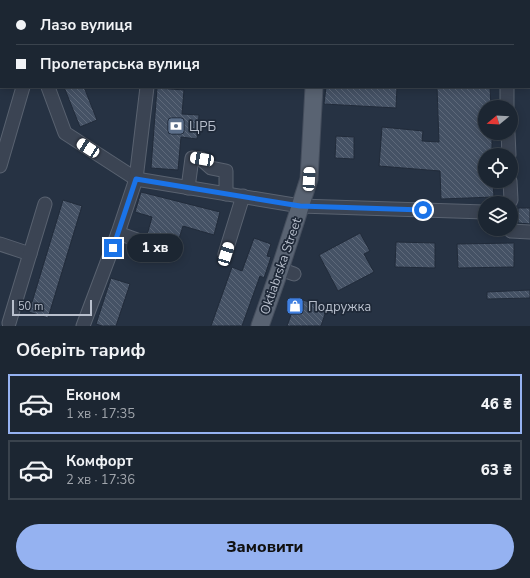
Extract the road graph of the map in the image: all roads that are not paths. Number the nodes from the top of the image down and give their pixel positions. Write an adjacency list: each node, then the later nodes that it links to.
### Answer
1 (23, 88): 7 (street)
2 (48, 88): 8 (street)
3 (147, 88): 8 (street)
4 (314, 88): 13 (main road, Oktiabrska Street)
5 (507, 88): 6 (street)
6 (507, 100)
7 (0, 166)
8 (136, 179): 9 (street); 17 (street)
9 (188, 188): 10 (street); 10 (street)
10 (226, 194): 11 (street)
11 (243, 196): 13 (street); 21 (street)
12 (45, 204): 20 (street)
13 (300, 206): 14 (street); 24 (main road, Oktiabrska Street)
14 (478, 212)
15 (518, 231): 16 (street)
16 (530, 232)
17 (118, 233): 19 (street); 23 (street)
18 (0, 244): 20 (street)
19 (151, 245)
20 (30, 254): 22 (street)
21 (226, 254)
22 (7, 323)
23 (82, 324)
24 (260, 326)

